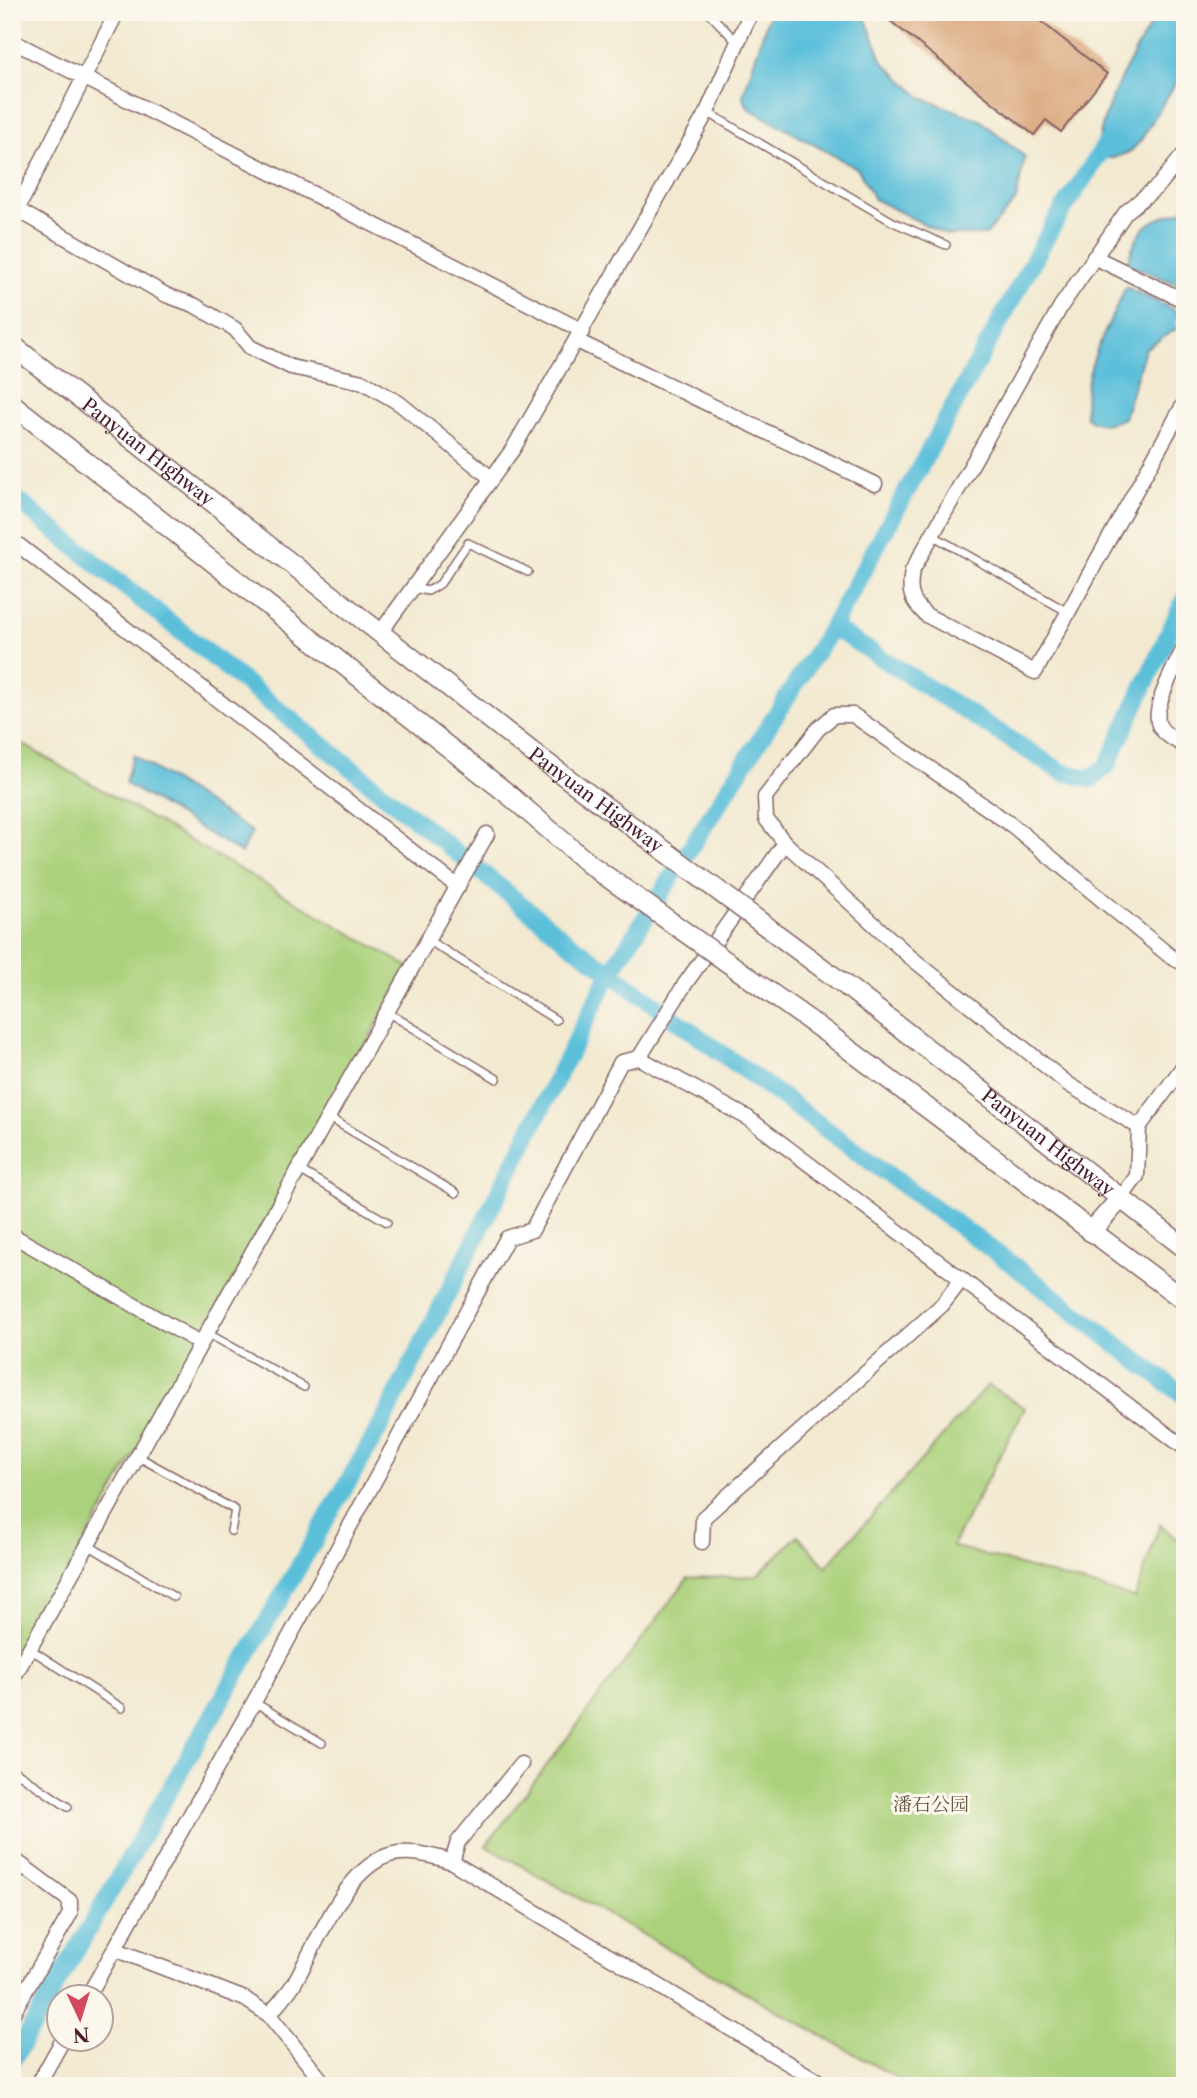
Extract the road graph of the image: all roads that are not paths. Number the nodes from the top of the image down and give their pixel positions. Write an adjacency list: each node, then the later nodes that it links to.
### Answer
1 (117, 12): 6 (street)
2 (708, 12): 5 (lane)
3 (751, 12): 5 (street)
4 (12, 41): 6 (street)
5 (736, 41): 7 (street)
6 (85, 78): 9 (street); 13 (street)
7 (707, 113): 10 (lane); 13 (street)
8 (1185, 153): 11 (street)
9 (15, 215): 17 (street)
10 (946, 245)
11 (1094, 257): 12 (street); 19 (street)
12 (1185, 301)
13 (580, 336): 17 (street); 18 (street)
14 (12, 345): 24 (main road, Panyuan Highway)
15 (1185, 402): 23 (street)
16 (12, 404): 43 (main road, bridge)
17 (491, 478): 22 (street)
18 (875, 484)
19 (932, 536): 23 (lane); 23 (street)
20 (12, 540): 29 (street)
21 (528, 572): 22 (lane)
22 (413, 588): 24 (street)
23 (1066, 611)
24 (380, 633): 41 (main road, Panyuan Highway, bridge)
25 (1185, 646): 26 (street)
26 (1185, 746)
27 (487, 834): 29 (street)
28 (785, 843): 31 (street); 34 (street); 38 (street)
29 (460, 883): 30 (street)
30 (428, 940): 32 (street); 33 (lane)
31 (1185, 964)
32 (387, 1013): 36 (lane); 37 (street)
33 (556, 1020)
34 (643, 1052): 46 (street); 58 (street)
35 (1185, 1064): 38 (street)
36 (497, 1079)
37 (328, 1117): 39 (street); 40 (lane)
38 (1139, 1127): 41 (street)
39 (298, 1169): 42 (lane); 48 (street)
40 (456, 1193)
41 (1121, 1198): 43 (main road); 45 (main road, Panyuan Highway)
42 (387, 1222)
43 (1091, 1232): 47 (main road)
44 (12, 1234): 48 (street)
45 (1185, 1248)
46 (962, 1279): 50 (street); 53 (street)
47 (1185, 1301)
48 (202, 1338): 49 (lane); 51 (street)
49 (304, 1387)
50 (1185, 1448)
51 (137, 1456): 52 (lane); 54 (street)
52 (231, 1531)
53 (702, 1542)
54 (88, 1544): 55 (lane); 56 (street)
55 (174, 1597)
56 (30, 1648): 57 (street); 59 (lane)
57 (12, 1680)
58 (254, 1702): 60 (lane); 66 (street)
59 (122, 1708)
60 (322, 1743)
61 (522, 1764): 65 (street)
62 (12, 1769): 63 (lane)
63 (68, 1807)
64 (12, 1858): 68 (street)
65 (452, 1862): 69 (street); 73 (street)
66 (114, 1949): 67 (street); 69 (street)
67 (96, 1982)
68 (12, 2014)
69 (269, 2015): 72 (street)
70 (57, 2052): 71 (street)
71 (37, 2086)
72 (326, 2086)
73 (826, 2086)

